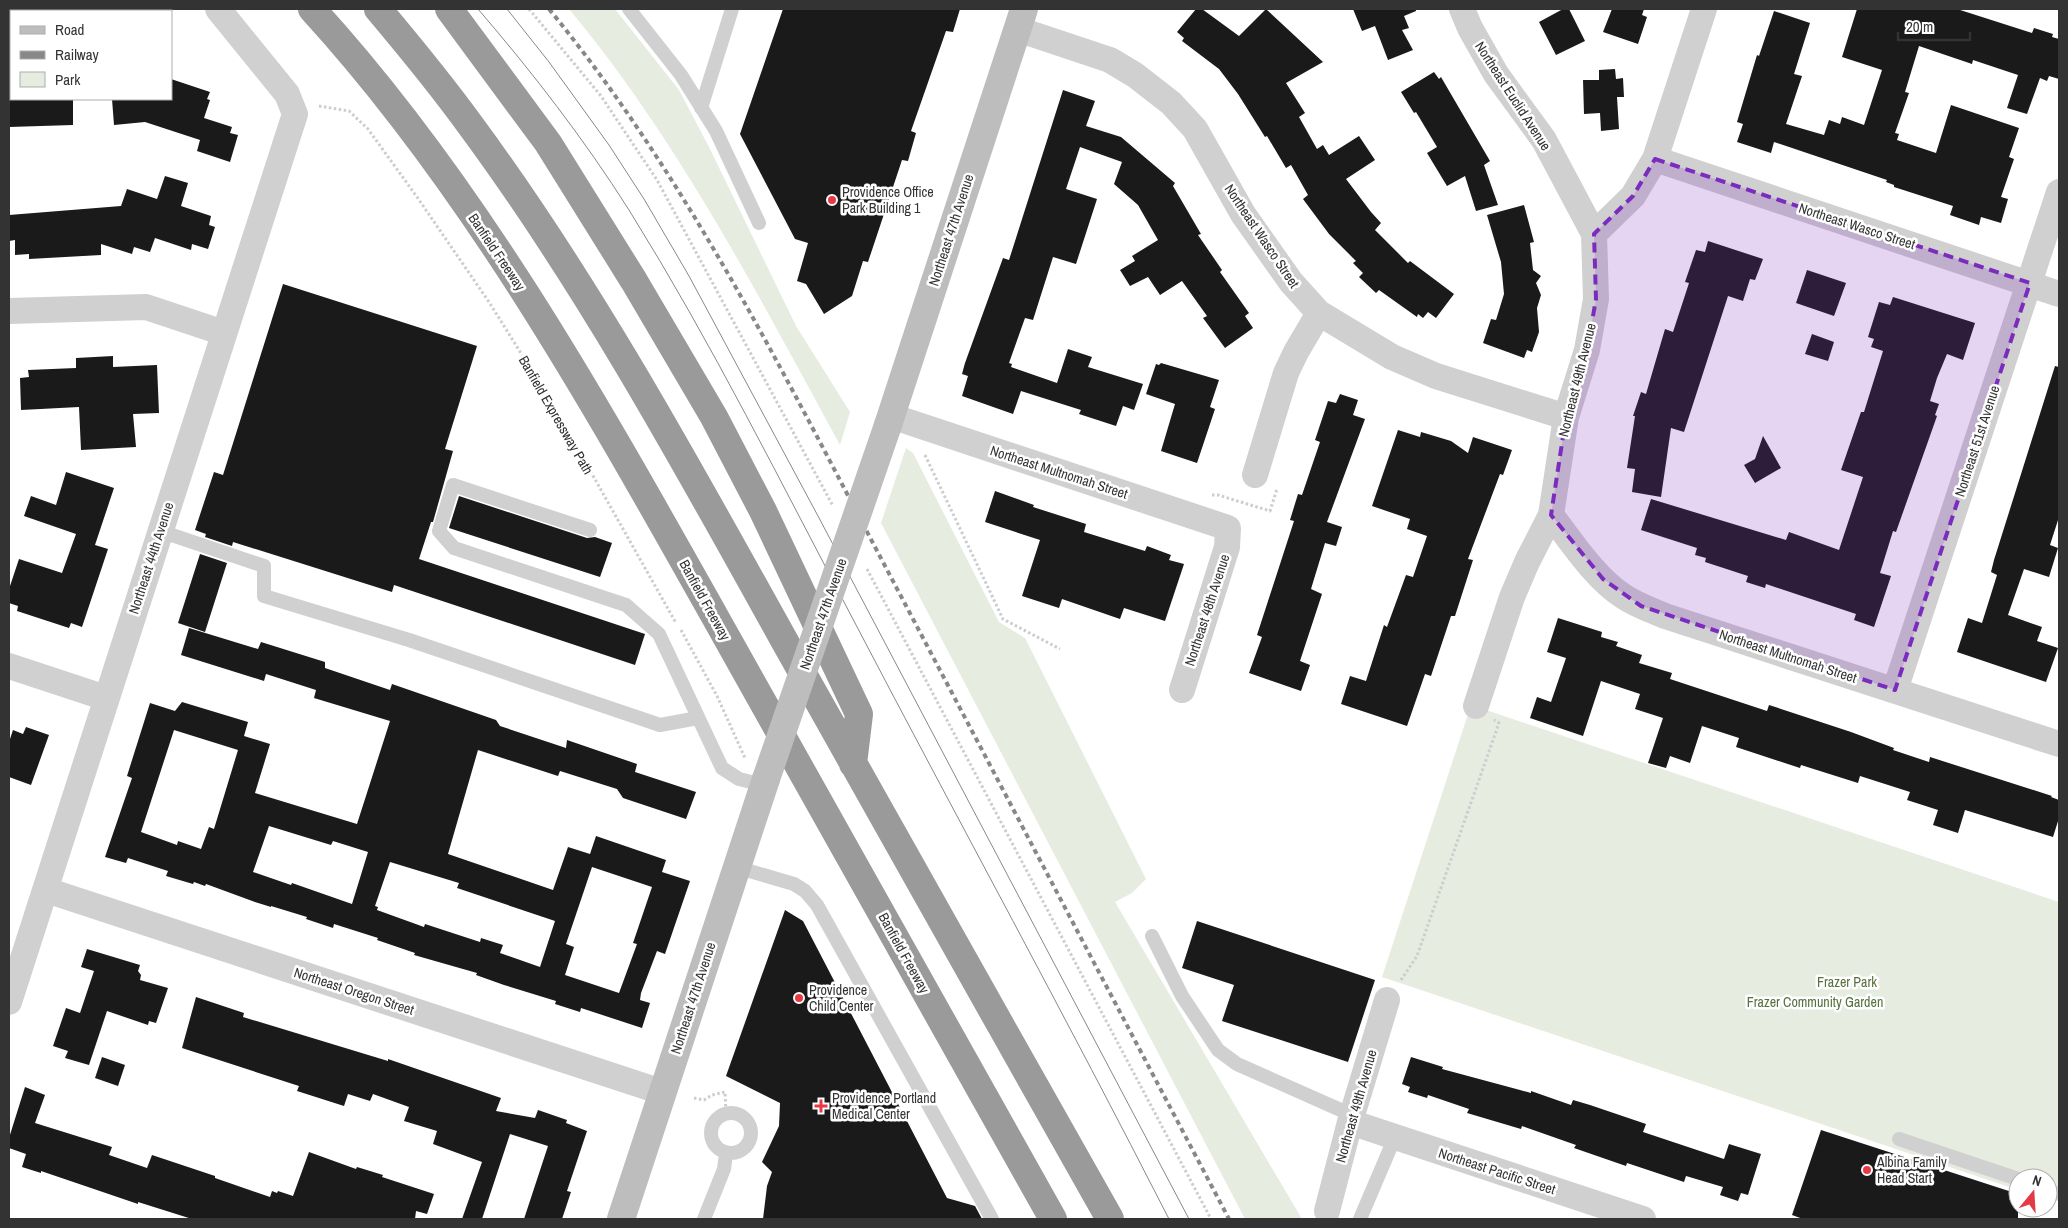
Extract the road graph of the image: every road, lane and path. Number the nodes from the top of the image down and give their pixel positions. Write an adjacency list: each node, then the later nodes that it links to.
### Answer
1 (120, 9): 10 (street)
2 (218, 9): 14 (street)
3 (312, 9): 61 (highway, Banfield Freeway)
4 (378, 9): 42 (highway)
5 (529, 9): 28 (path)
6 (629, 9): 13 (lane)
7 (732, 9): 13 (lane)
8 (1462, 9): 18 (street, Northeast Euclid Avenue)
9 (1704, 9): 15 (street)
10 (104, 10)
11 (456, 17): 42 (highway)
12 (1020, 19): 22 (street, Northeast Wasco Street); 25 (main road, Northeast 47th Avenue)
13 (701, 108): 17 (lane)
14 (295, 114): 23 (street, Northeast 44th Avenue); 43 (path, Banfield Expressway Path)
15 (1655, 159): 18 (street); 19 (street, Northeast Wasco Street)
16 (2059, 192): 19 (street, Northeast 51st Avenue)
17 (760, 223)
18 (1594, 234): 24 (street, Northeast 49th Avenue)
19 (2030, 284): 20 (street, Northeast Wasco Street); 37 (street, Northeast 51st Avenue)
20 (2059, 294)
21 (9, 311): 23 (street)
22 (1319, 313): 24 (street, Northeast Wasco Street); 27 (street)
23 (224, 333): 32 (street, Northeast 44th Avenue)
24 (1566, 417): 29 (street, Northeast 49th Avenue)
25 (890, 421): 26 (street, Northeast Multnomah Street); 43 (main road, Northeast 47th Avenue, bridge)
26 (921, 426): 30 (street, Northeast Multnomah Street); 34 (path)
27 (1255, 475)
28 (835, 510)
29 (1551, 515): 37 (street, Northeast Multnomah Street); 39 (street, Northeast 49th Avenue)
30 (1228, 528): 36 (street, Northeast 48th Avenue)
31 (590, 530): 40 (lane)
32 (160, 531): 38 (street, Northeast 44th Avenue); 40 (lane)
33 (863, 562): 63 (path)
34 (1060, 649)
35 (9, 666): 38 (street)
36 (1182, 690)
37 (1895, 690): 41 (street, Northeast Multnomah Street)
38 (106, 698): 45 (street, Northeast 44th Avenue)
39 (1476, 706): 47 (path)
40 (698, 718): 43 (lane)
41 (2059, 744)
42 (853, 764): 62 (highway)
43 (764, 782): 44 (main road, Northeast 47th Avenue)
44 (736, 867): 49 (main road, Northeast 47th Avenue); 60 (lane)
45 (46, 890): 48 (street, Northeast 44th Avenue); 49 (street, Northeast Oregon Street)
46 (1152, 936): 52 (lane)
47 (1388, 1000): 52 (street, Northeast 49th Avenue)
48 (9, 1002)
49 (662, 1092): 58 (main road, Northeast 47th Avenue)
50 (694, 1098): 51 (path)
51 (726, 1113): 55 (lane); 55 (lane)
52 (1351, 1119): 53 (street, Northeast Pacific Street); 57 (street, Northeast 49th Avenue)
53 (1395, 1137): 64 (lane); 65 (street, Northeast Pacific Street)
54 (1899, 1139): 56 (lane)
55 (726, 1154): 59 (lane)
56 (2008, 1176)
57 (1327, 1211)
58 (621, 1219)
59 (704, 1219)
60 (992, 1219)
61 (1053, 1219)
62 (1110, 1219)
63 (1211, 1219)
64 (1360, 1219)
65 (1643, 1219)

